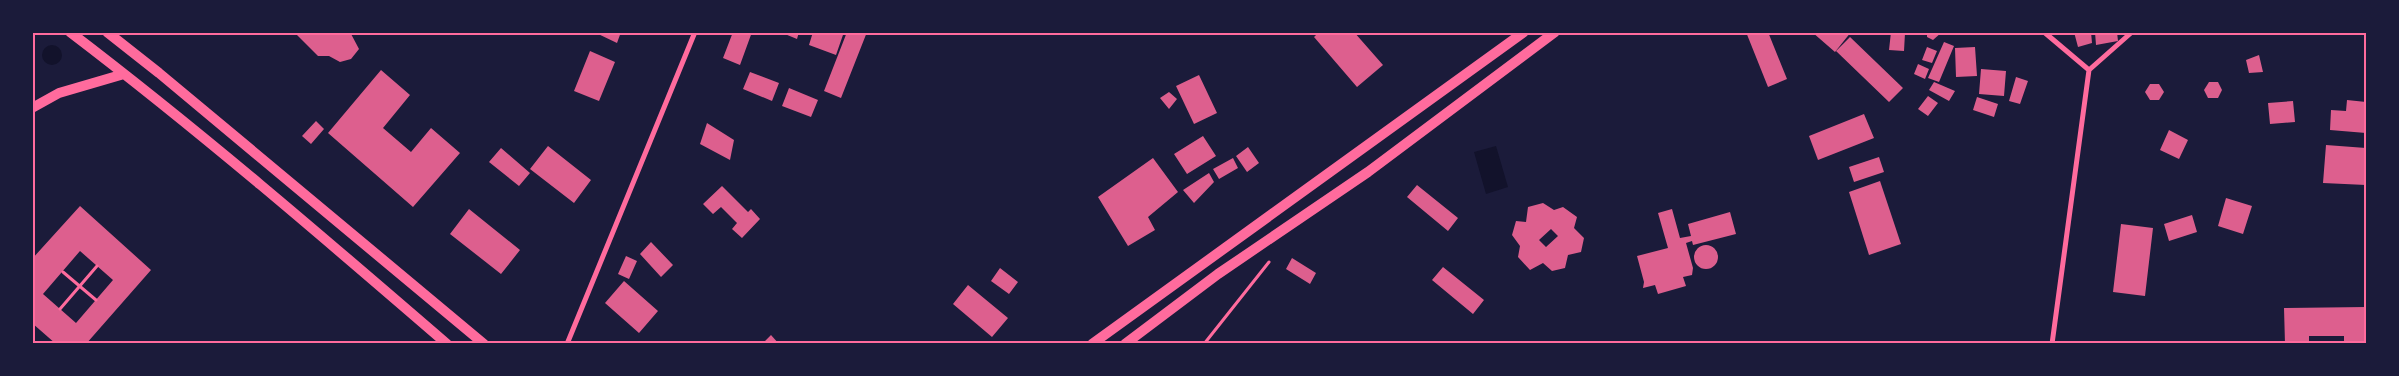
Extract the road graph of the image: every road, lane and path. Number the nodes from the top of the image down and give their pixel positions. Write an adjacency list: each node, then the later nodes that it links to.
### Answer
1 (70, 32): 9 (main road)
2 (107, 32): 18 (main road)
3 (695, 32): 19 (street)
4 (1524, 32): 20 (main road)
5 (1555, 32): 21 (main road)
6 (2044, 32): 8 (street)
7 (2132, 32): 8 (street)
8 (2089, 70): 23 (street)
9 (124, 74): 10 (main road); 17 (main road)
10 (32, 108)
11 (1269, 262): 22 (path)
12 (97, 266): 14 (path)
13 (63, 272): 14 (path)
14 (79, 286): 15 (path); 16 (path)
15 (96, 300)
16 (60, 309)
17 (447, 344)
18 (484, 344)
19 (567, 344)
20 (1092, 344)
21 (1125, 344)
22 (1204, 344)
23 (2052, 344)

